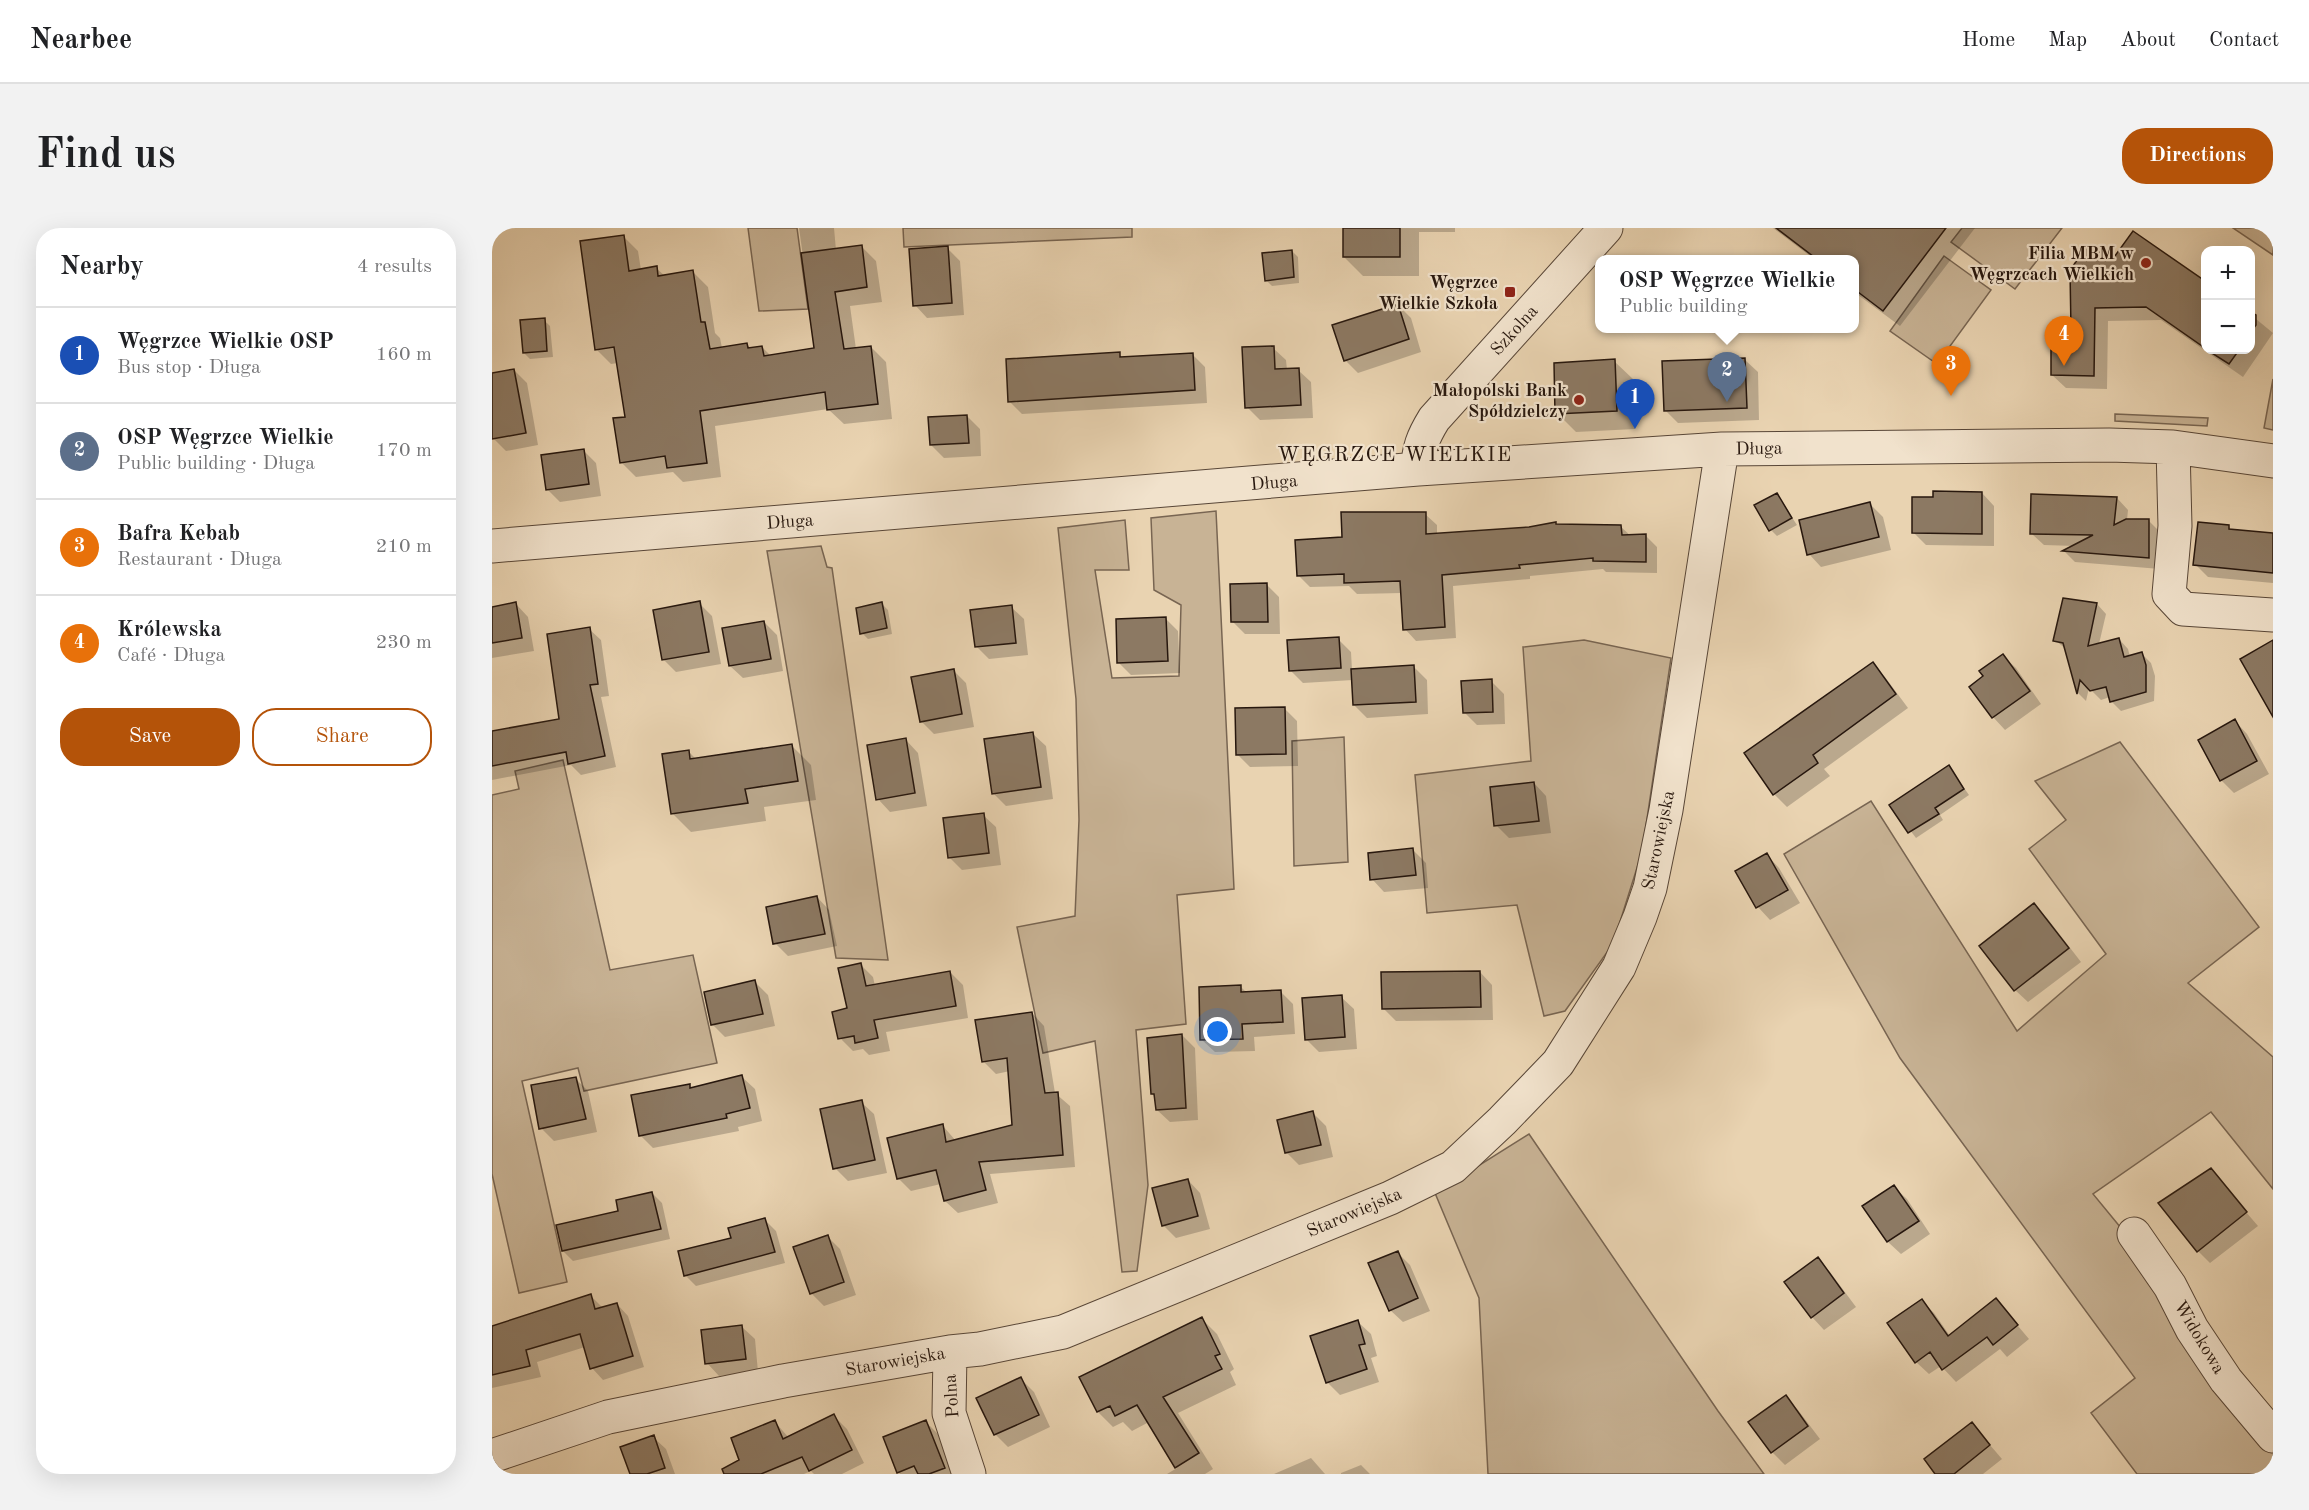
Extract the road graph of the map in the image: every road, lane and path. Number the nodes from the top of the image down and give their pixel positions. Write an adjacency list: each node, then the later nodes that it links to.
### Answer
1 (1606, 228): 5 (street, Szkolna)
2 (2173, 447): 3 (street, Długa); 4 (street, Długa); 7 (street)
3 (1722, 449): 5 (street, Długa); 9 (street, Starowiejska)
4 (2273, 461)
5 (1418, 469): 6 (street, Długa)
6 (492, 546)
7 (2273, 615)
8 (2134, 1234): 10 (street, Widokowa)
9 (950, 1352): 11 (street, Starowiejska); 12 (street, Polna)
10 (2273, 1436)
11 (492, 1456)
12 (969, 1474)

